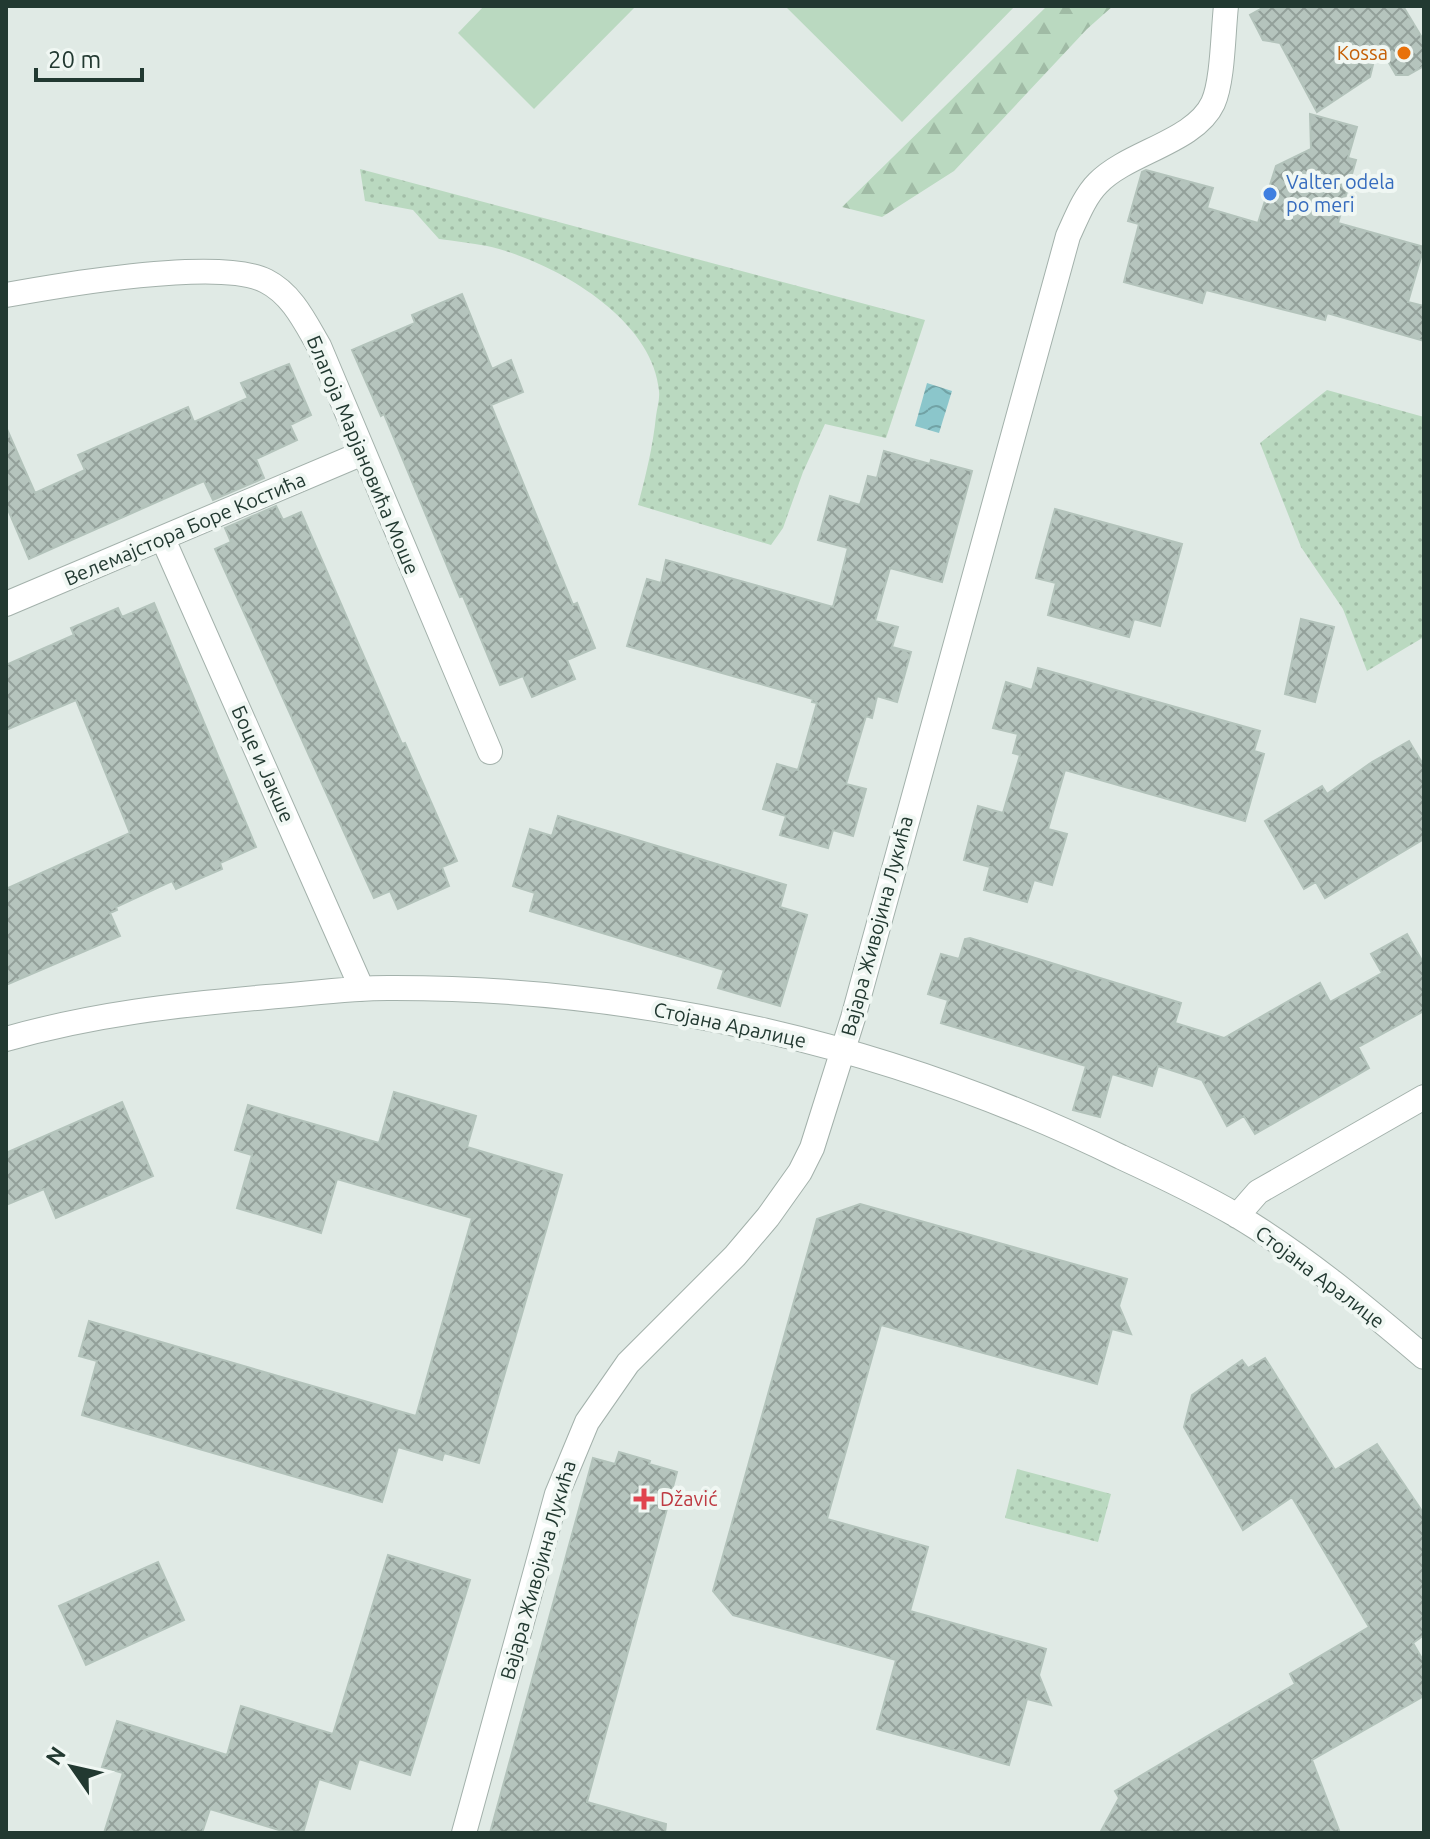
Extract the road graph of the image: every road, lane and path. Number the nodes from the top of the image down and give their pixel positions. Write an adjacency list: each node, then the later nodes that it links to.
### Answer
1 (1226, 6): 9 (street, Вајара Живојина Лукића)
2 (6, 295): 3 (street, Благоја Марјановића Моше)
3 (363, 453): 4 (street, Велемајстора Боре Костића); 6 (street, Благоја Марјановића Моше)
4 (163, 539): 5 (street, Велемајстора Боре Костића); 7 (street, Боце и Јакше)
5 (6, 604)
6 (490, 752)
7 (362, 989): 8 (street, Стојана Аралице); 9 (street, Стојана Аралице)
8 (6, 1039)
9 (843, 1050): 11 (street, Стојана Аралице); 13 (street, Вајара Живојина Лукића)
10 (1424, 1097): 11 (street)
11 (1237, 1216): 12 (street, Стојана Аралице)
12 (1424, 1357)
13 (464, 1833)

